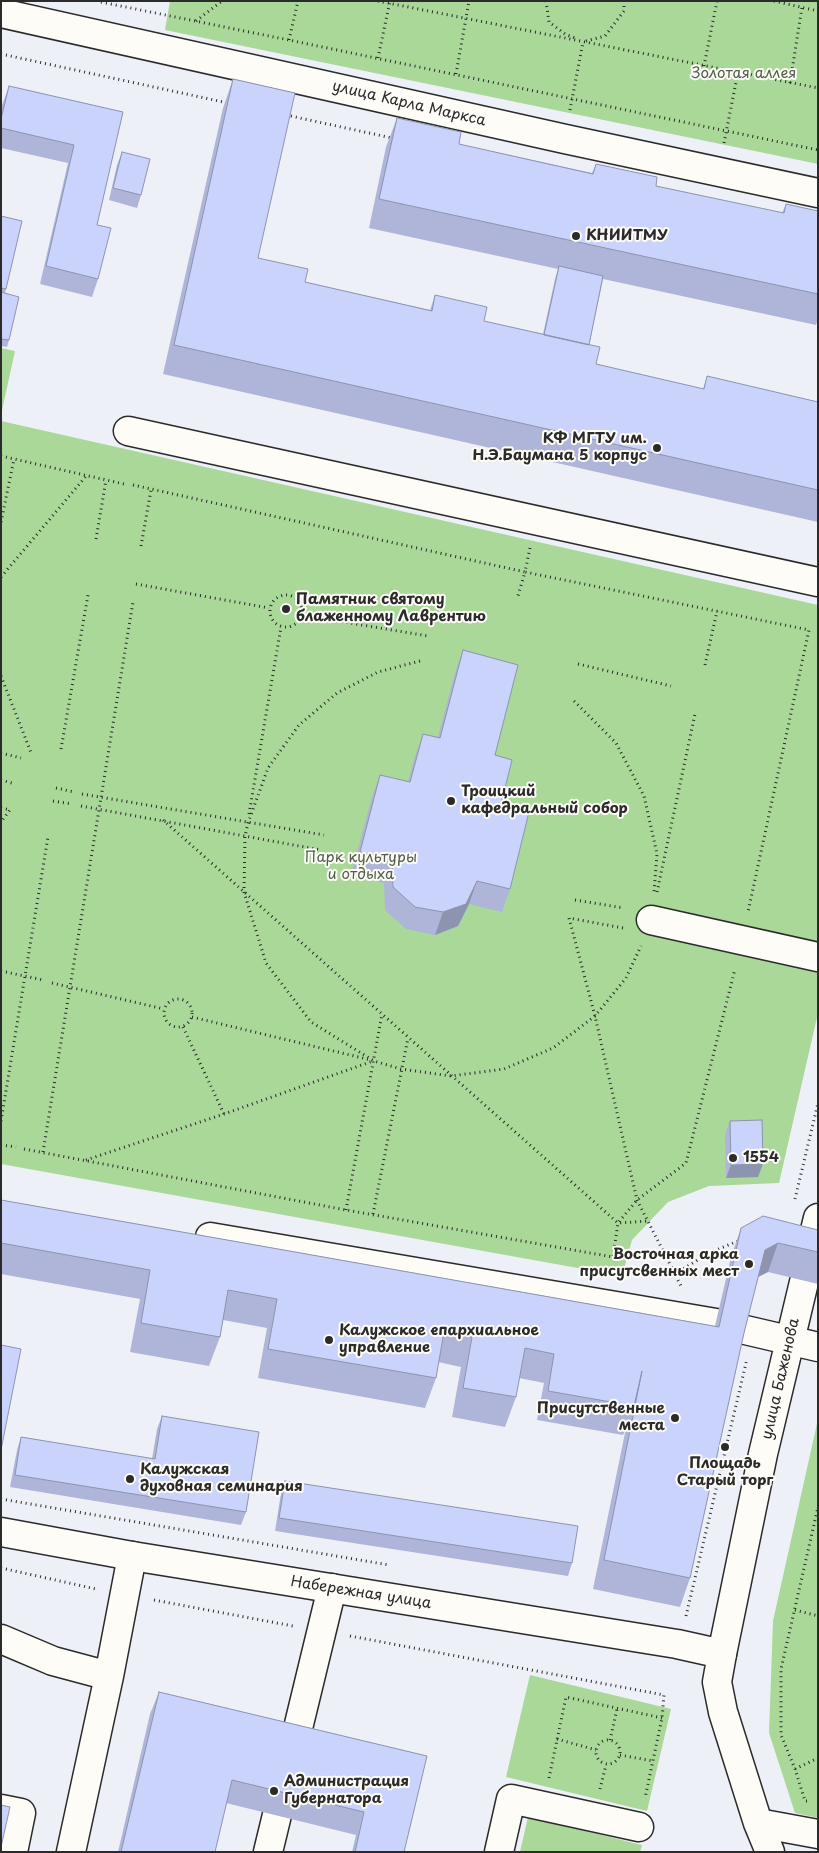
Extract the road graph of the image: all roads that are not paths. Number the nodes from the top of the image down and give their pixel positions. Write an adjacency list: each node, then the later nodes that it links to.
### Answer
1 (1, 13): 2 (street, улица Карла Маркса)
2 (818, 193)
3 (128, 432): 4 (street)
4 (818, 582)
5 (650, 922): 6 (street)
6 (818, 957)
7 (818, 1218): 9 (street, улица Баженова)
8 (188, 1234): 9 (street)
9 (790, 1340): 10 (street); 15 (street, улица Баженова)
10 (818, 1347)
11 (1, 1532): 12 (street, Набережная улица)
12 (132, 1556): 13 (street, Набережная улица); 16 (street)
13 (332, 1588): 15 (street, Набережная улица); 23 (street)
14 (1, 1639): 16 (street)
15 (722, 1654): 19 (street)
16 (109, 1676): 22 (street)
17 (1, 1808): 21 (street)
18 (641, 1817): 24 (street)
19 (758, 1823): 20 (street); 25 (street)
20 (818, 1834)
21 (13, 1852)
22 (70, 1852)
23 (268, 1852)
24 (498, 1852)
25 (770, 1852)

